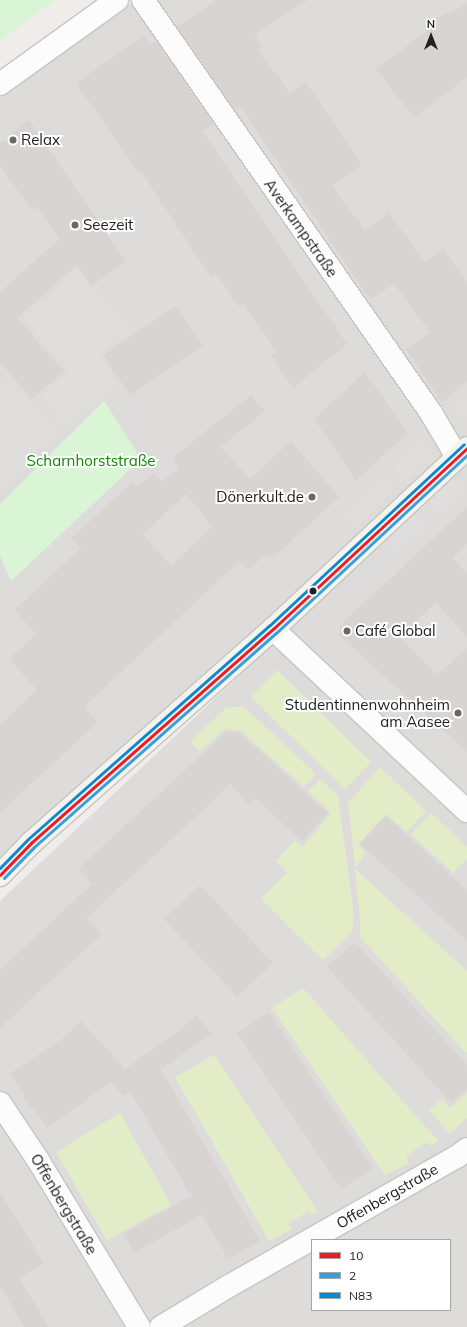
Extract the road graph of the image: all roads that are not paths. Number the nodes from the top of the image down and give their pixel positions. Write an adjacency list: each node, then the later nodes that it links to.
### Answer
1 (117, 0): 3 (street)
2 (143, 0): 4 (street, Averkampstraße)
3 (0, 84)
4 (462, 453): 5 (street)
5 (273, 629): 6 (street); 7 (street)
6 (467, 811)
7 (0, 875)
8 (0, 1103): 12 (street, Offenbergstraße)
9 (467, 1149): 11 (street, Offenbergstraße)
10 (311, 1239): 13 (street, Offenbergstraße)
11 (312, 1239)
12 (139, 1327)
13 (161, 1327)

